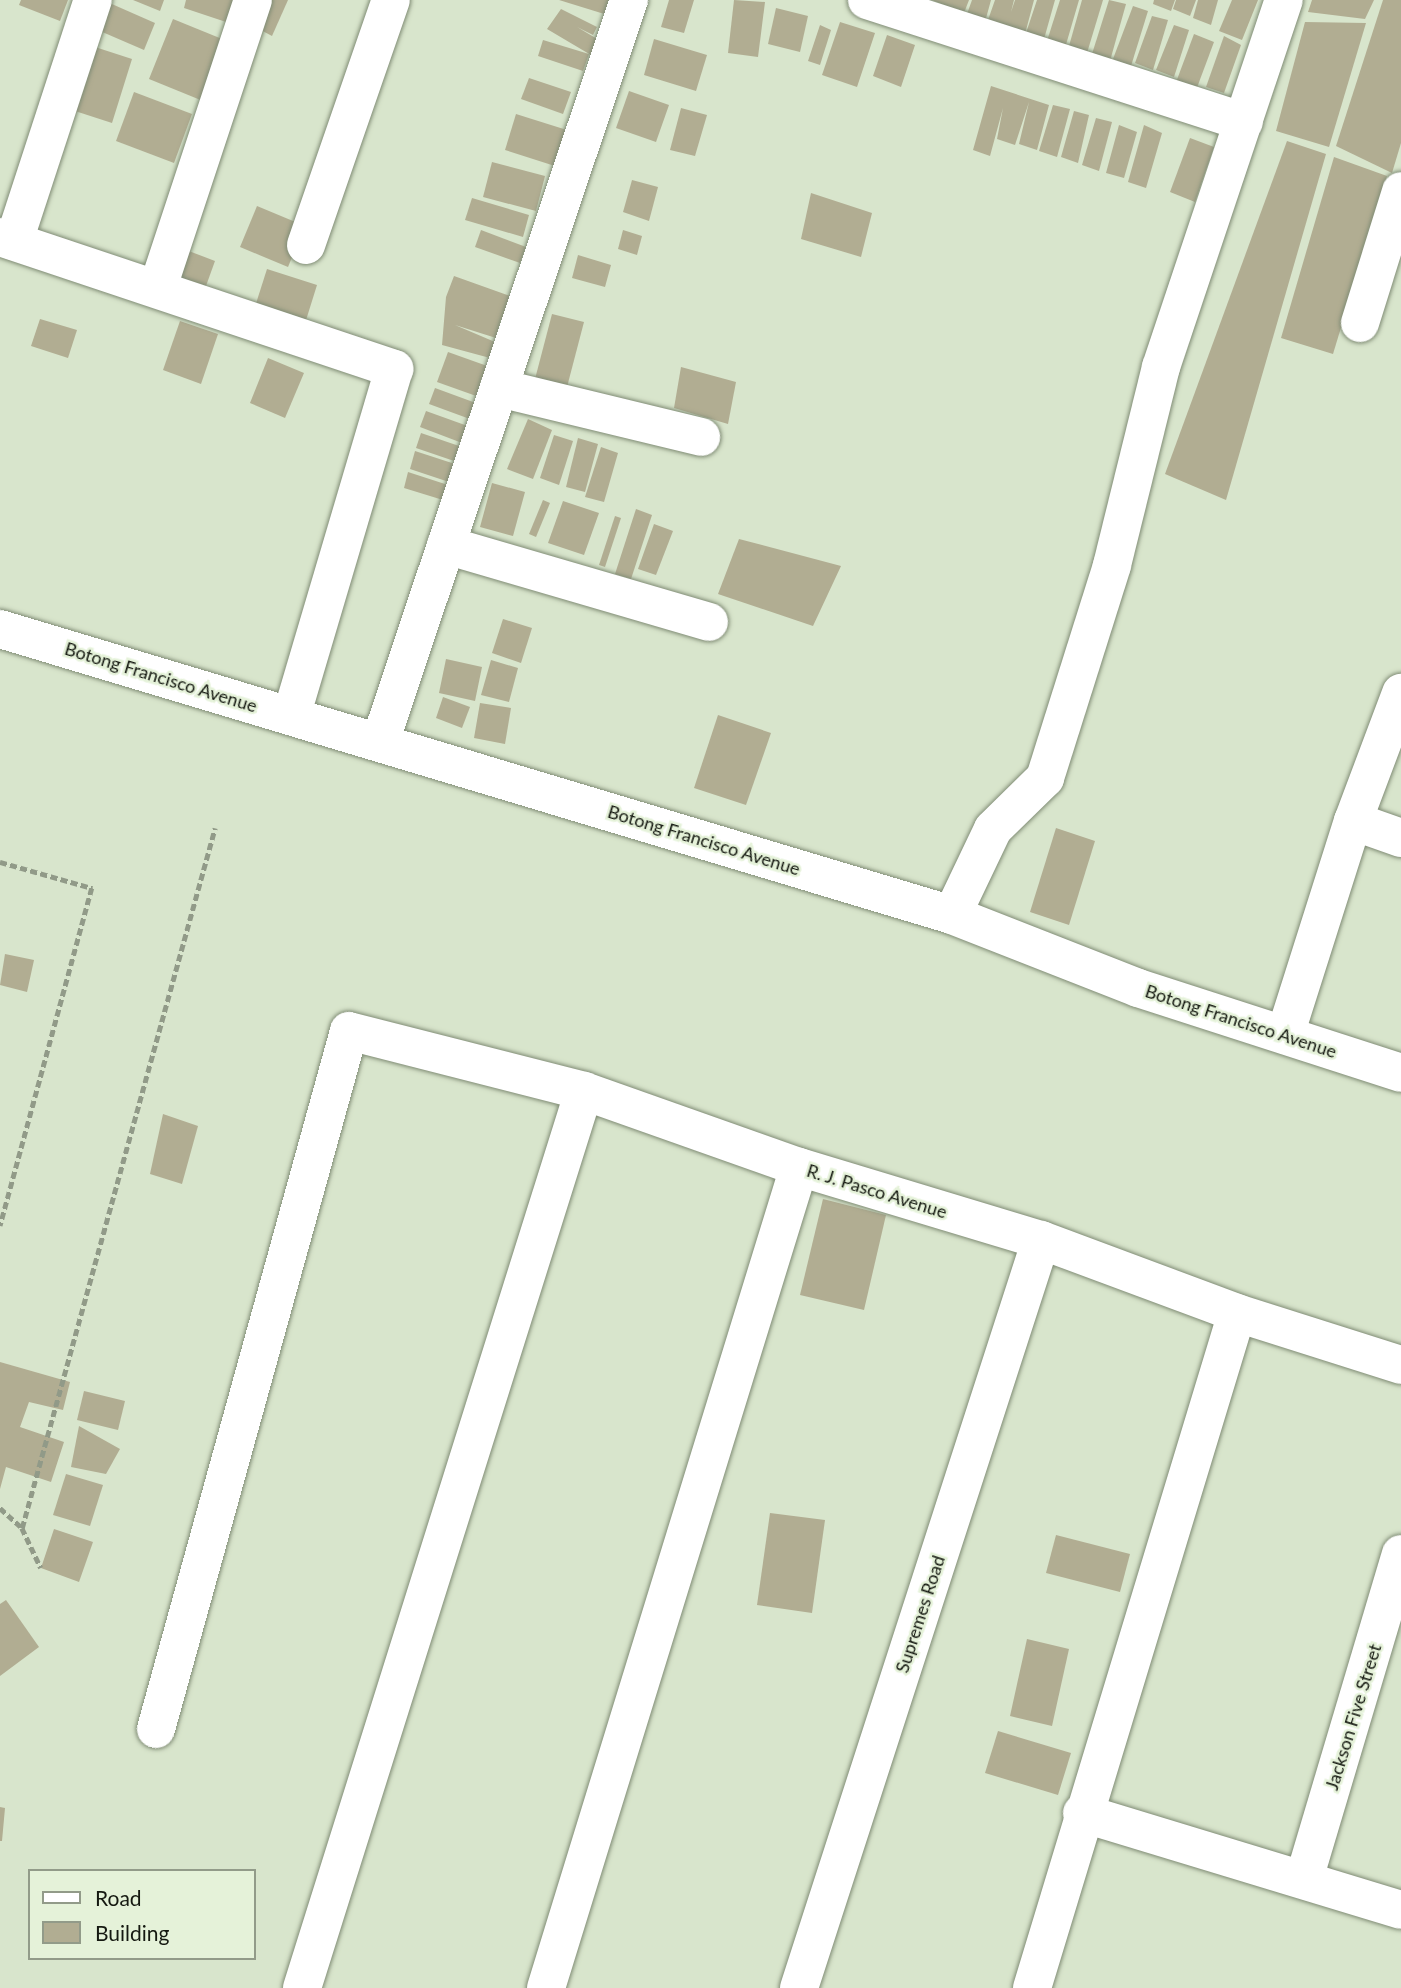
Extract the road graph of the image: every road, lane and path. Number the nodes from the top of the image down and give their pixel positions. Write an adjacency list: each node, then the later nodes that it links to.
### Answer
1 (93, 0): 9 (street)
2 (253, 0): 11 (street)
3 (391, 0): 10 (street)
4 (629, 0): 13 (street)
5 (867, 0): 7 (street)
6 (1284, 0): 7 (street)
7 (1244, 122): 25 (street)
8 (1401, 191): 12 (street)
9 (7, 239): 11 (street)
10 (306, 245)
11 (158, 287): 19 (street)
12 (1360, 323)
13 (499, 388): 14 (street); 15 (street)
14 (701, 437)
15 (446, 545): 16 (street); 20 (street)
16 (709, 622)
17 (0, 629): 19 (street, Botong Francisco Avenue)
18 (1401, 693): 21 (street)
19 (290, 716): 20 (street, Botong Francisco Avenue)
20 (380, 743): 25 (street, Botong Francisco Avenue)
21 (1353, 821): 23 (street); 26 (street)
22 (215, 828): 35 (path)
23 (1401, 838)
24 (0, 862): 30 (path)
25 (952, 915): 26 (street, Botong Francisco Avenue)
26 (1284, 1035): 27 (street, Botong Francisco Avenue)
27 (1401, 1073)
28 (584, 1091): 29 (street, R. J. Pasco Avenue); 38 (street, R. J. Pasco Avenue); 42 (street)
29 (799, 1167): 31 (street, R. J. Pasco Avenue); 43 (street)
30 (0, 1226)
31 (1041, 1240): 32 (street, R. J. Pasco Avenue); 44 (street, Supremes Road)
32 (1237, 1313): 33 (street, R. J. Pasco Avenue); 39 (street)
33 (1401, 1365)
34 (0, 1508): 35 (path)
35 (22, 1528): 37 (path)
36 (1401, 1554): 40 (street, Jackson Five Street)
37 (41, 1568)
38 (156, 1729)
39 (1082, 1813): 40 (street); 45 (street)
40 (1304, 1879): 41 (street)
41 (1401, 1910)
42 (302, 1988)
43 (546, 1988)
44 (799, 1988)
45 (1032, 1988)

